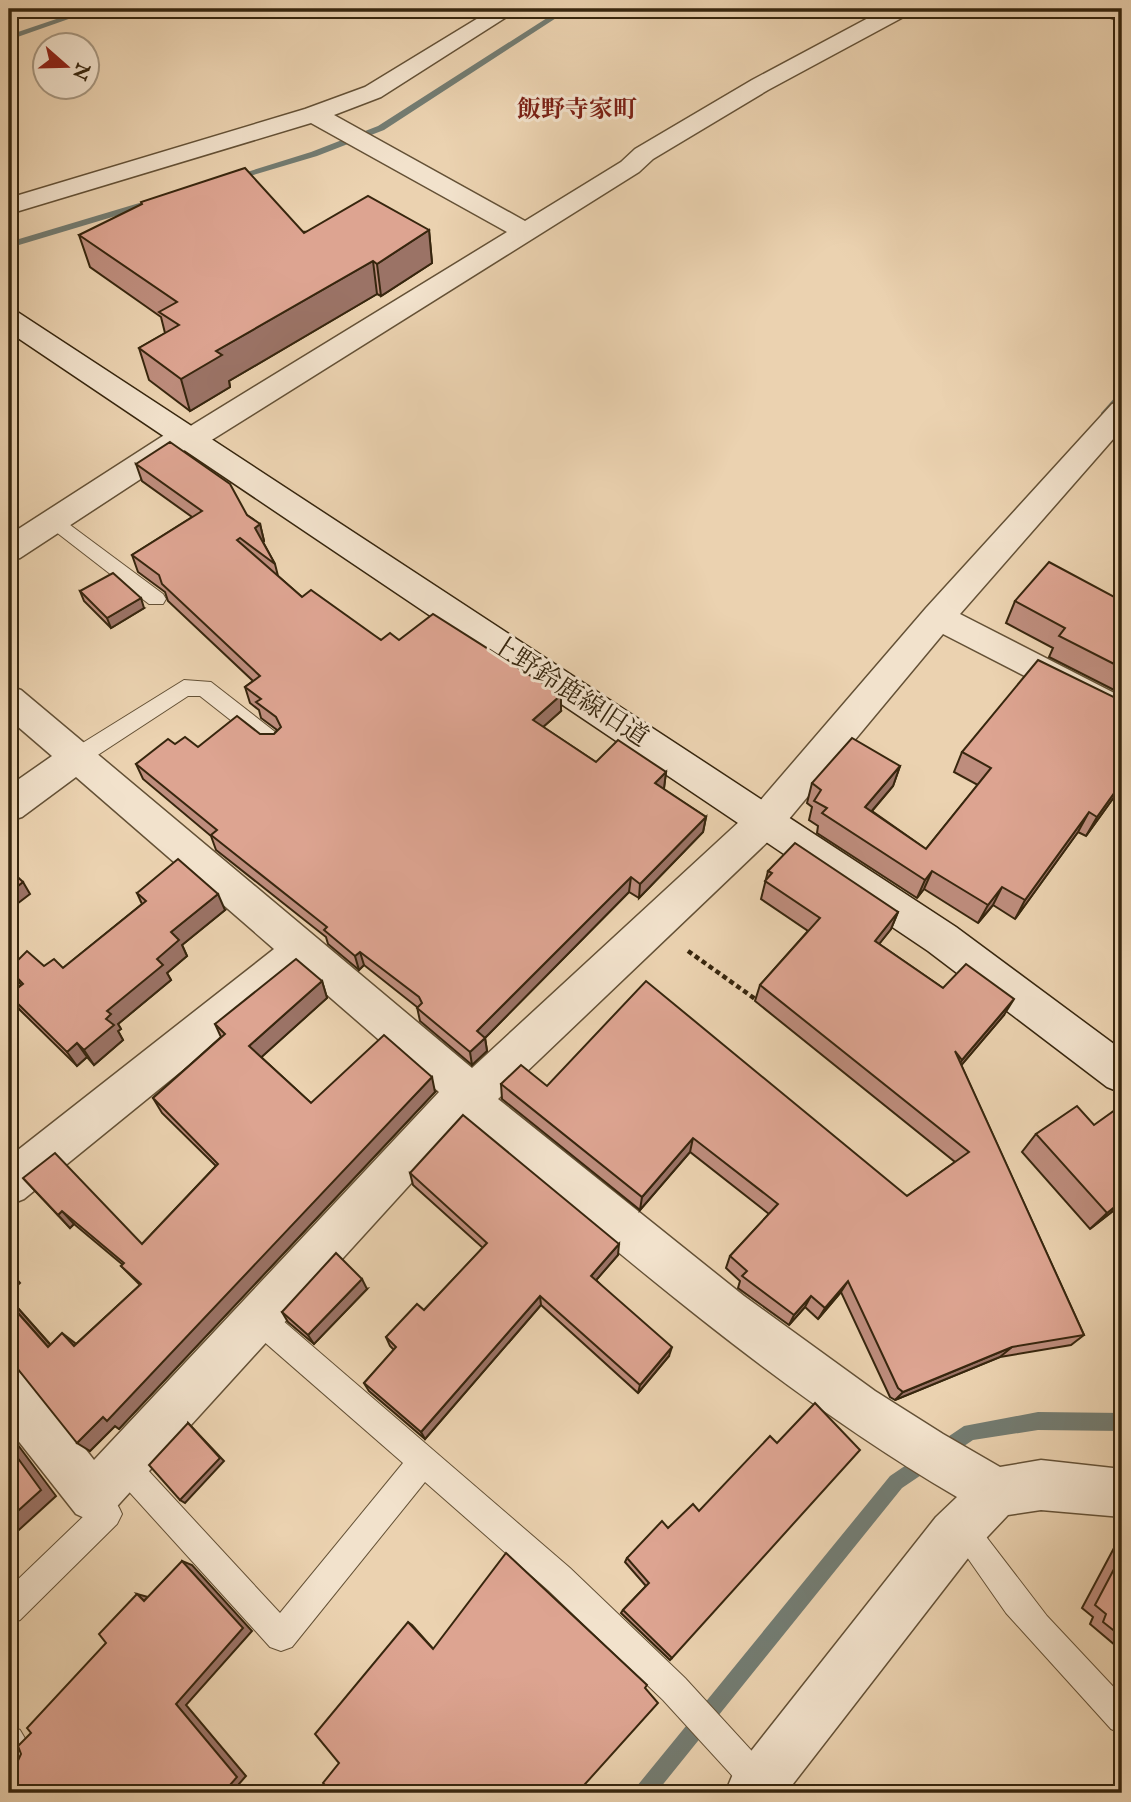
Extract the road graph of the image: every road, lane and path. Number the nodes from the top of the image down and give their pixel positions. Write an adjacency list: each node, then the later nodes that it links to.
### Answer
1 (508, 9): 5 (street)
2 (901, 9): 7 (street)
3 (1107, 9): 4 (street)
4 (1122, 15)
5 (314, 114): 6 (street); 7 (street)
6 (9, 206)
7 (526, 232): 10 (street)
8 (9, 319): 10 (street, 上野鈴鹿線旧道)
9 (1122, 411): 14 (street)
10 (188, 438): 11 (street); 20 (street, 上野鈴鹿線旧道)
11 (54, 520): 12 (street); 13 (lane)
12 (9, 550)
13 (156, 599)
14 (939, 617): 16 (street); 20 (street)
15 (9, 699): 18 (street)
16 (1122, 713)
17 (272, 741): 18 (lane)
18 (76, 758): 19 (street); 22 (street)
19 (9, 806)
20 (766, 820): 21 (street); 24 (street, 上野鈴鹿線旧道)
21 (653, 926): 23 (path); 25 (street)
22 (302, 950): 25 (street); 26 (street)
23 (764, 1005)
24 (1122, 1074)
25 (473, 1095): 27 (street); 31 (street)
26 (9, 1184)
27 (257, 1317): 29 (lane); 30 (street)
28 (9, 1391): 33 (street)
29 (423, 1461): 30 (lane); 37 (lane)
30 (123, 1464): 33 (street)
31 (983, 1485): 32 (street); 34 (street)
32 (1122, 1493)
33 (93, 1497): 35 (lane)
34 (961, 1527): 36 (lane); 37 (street)
35 (9, 1609)
36 (1122, 1718)
37 (750, 1778)

